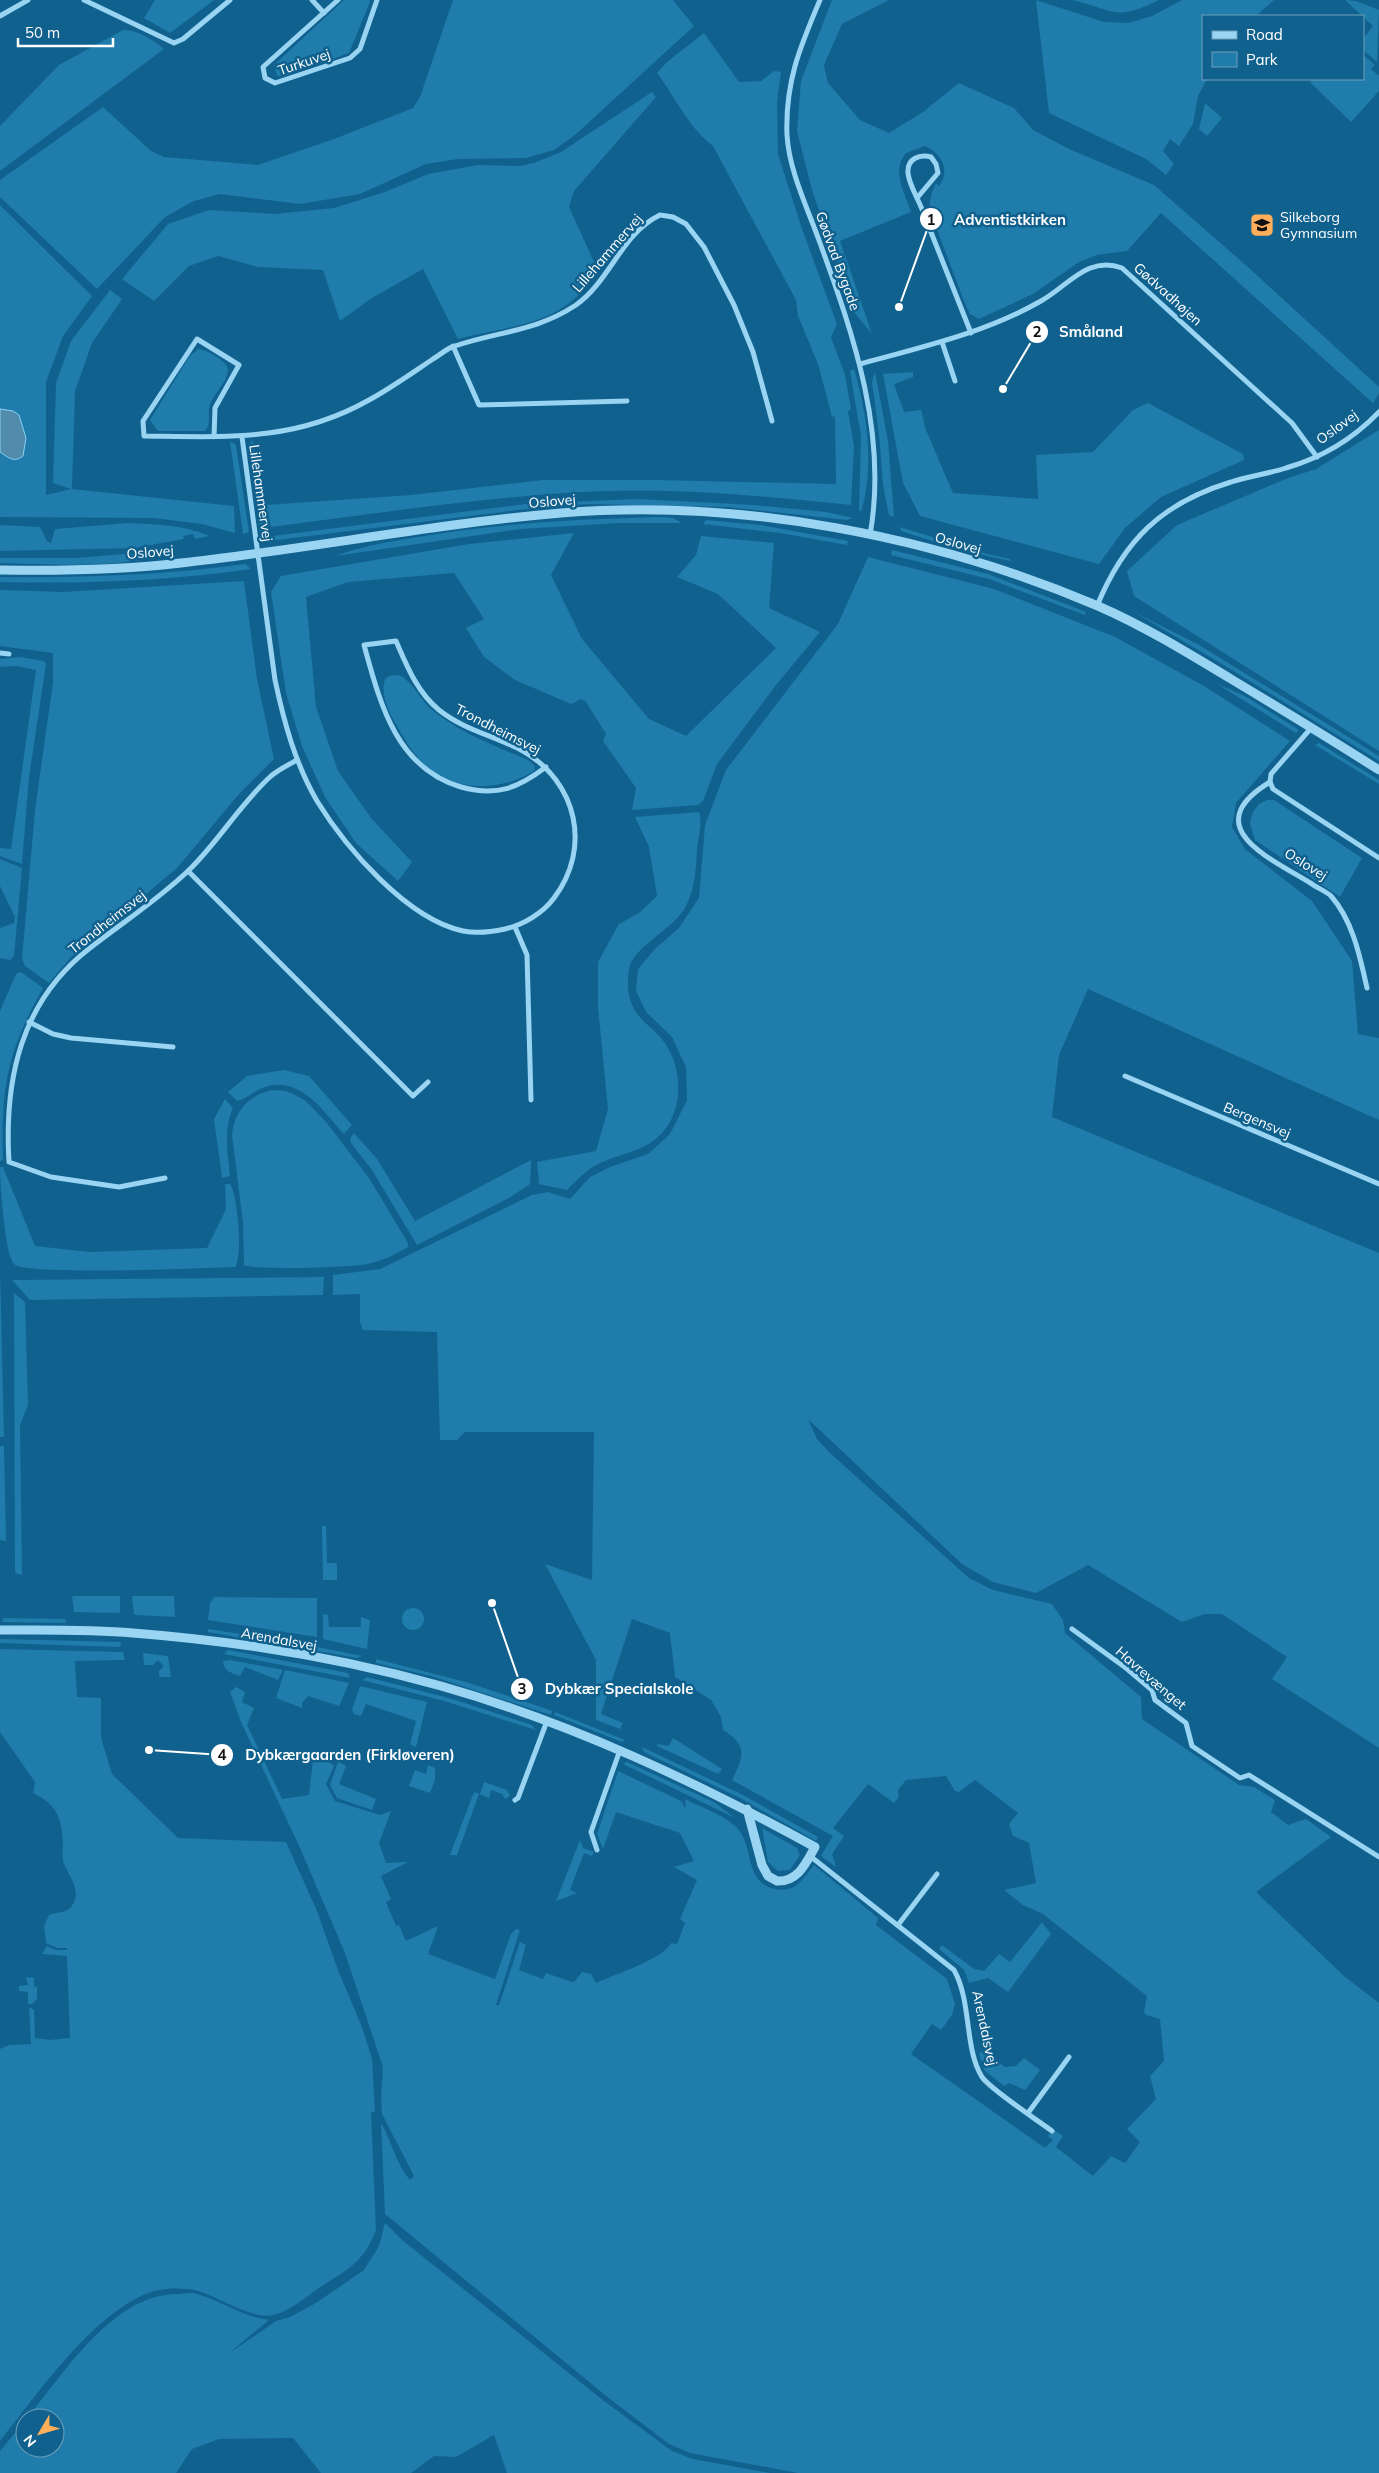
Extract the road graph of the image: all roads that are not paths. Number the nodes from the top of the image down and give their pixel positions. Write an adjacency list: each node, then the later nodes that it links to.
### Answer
1 (28, 0): 9 (street)
2 (84, 0): 3 (street)
3 (230, 0)
4 (312, 0): 8 (street)
5 (338, 0): 8 (street, Turkuvej)
6 (377, 0): 8 (street, Turkuvej)
7 (820, 0): 14 (street, Gødvad Bygade)
8 (324, 13)
9 (0, 16)
10 (918, 198): 10 (street); 11 (street)
11 (970, 333): 12 (street, Gødvadhøjen); 21 (street, Gødvadhøjen)
12 (942, 342): 14 (street, Gødvadhøjen); 15 (street)
13 (453, 346): 16 (street); 18 (street, Lillehammervej); 20 (street, Lillehammervej)
14 (860, 364): 22 (street, Gødvad Bygade)
15 (955, 381)
16 (627, 401)
17 (1379, 412): 21 (street, Oslovej)
18 (772, 421)
19 (214, 437): 19 (street, Lillehammervej); 20 (street, Lillehammervej)
20 (242, 437): 23 (street, Lillehammervej)
21 (1317, 457): 25 (street, Oslovej)
22 (870, 535): 23 (street, Oslovej); 25 (street, Oslovej)
23 (258, 552): 24 (street, Oslovej); 29 (street, Trondheimsvej)
24 (0, 570)
25 (1097, 606): 28 (street, Oslovej)
26 (0, 653): 27 (street)
27 (9, 654)
28 (1312, 727): 31 (street, Oslovej); 32 (street, Oslovej)
29 (297, 760): 34 (street, Trondheimsvej); 35 (street, Trondheimsvej)
30 (546, 767): 30 (street, Trondheimsvej); 35 (street, Trondheimsvej)
31 (1379, 770)
32 (1270, 782): 33 (street); 36 (street, Oslovej)
33 (1379, 858)
34 (188, 871): 37 (street, Trondheimsvej); 40 (street)
35 (515, 927): 41 (street)
36 (1367, 988)
37 (29, 1022): 38 (street); 42 (street, Trondheimsvej)
38 (173, 1047)
39 (1126, 1076): 43 (street, Bergensvej)
40 (428, 1082)
41 (531, 1100)
42 (165, 1178)
43 (1379, 1184)
44 (1072, 1629): 52 (street, Havrevænget)
45 (0, 1630): 46 (street, Arendalsvej)
46 (546, 1721): 47 (street, Arendalsvej); 48 (street)
47 (620, 1750): 49 (street, Arendalsvej); 50 (street)
48 (515, 1800)
49 (747, 1809): 51 (street, Arendalsvej); 51 (street)
50 (597, 1850)
51 (810, 1856): 54 (street, Arendalsvej)
52 (1379, 1857)
53 (937, 1874): 54 (street)
54 (898, 1925): 56 (street, Arendalsvej)
55 (1069, 2057): 56 (street)
56 (1028, 2113): 57 (street, Arendalsvej)
57 (1052, 2131)

